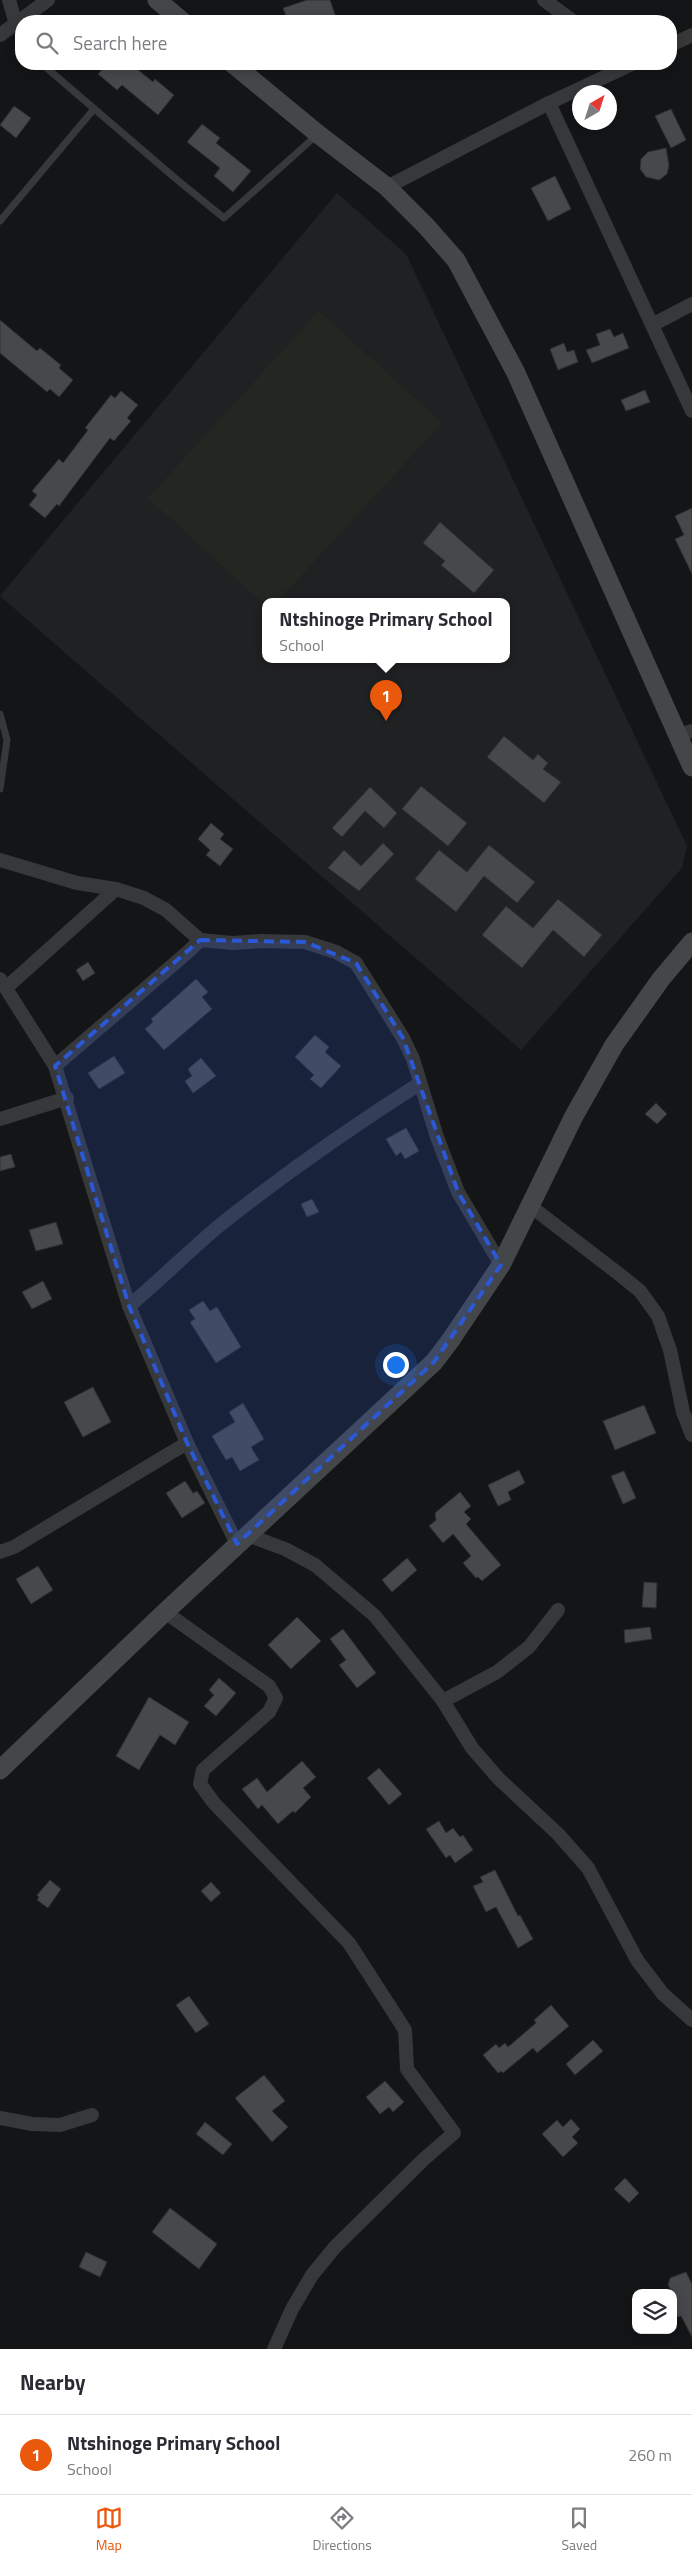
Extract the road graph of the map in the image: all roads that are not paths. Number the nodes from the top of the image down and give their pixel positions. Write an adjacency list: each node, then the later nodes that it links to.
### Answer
1 (10, 0): 8 (street)
2 (48, 0): 5 (street)
3 (157, 0): 6 (street)
4 (544, 0): 7 (street)
5 (33, 15)
6 (175, 15)
7 (565, 15)
8 (15, 16)
9 (15, 30): 10 (street)
10 (0, 35)
11 (692, 35): 12 (street)
12 (677, 43)
13 (49, 70): 17 (lane)
14 (240, 70): 18 (street)
15 (617, 70): 16 (street)
16 (549, 103): 19 (street); 22 (street)
17 (94, 109): 18 (lane); 20 (lane)
18 (318, 134): 19 (street)
19 (387, 186): 25 (street)
20 (0, 221)
21 (692, 304): 22 (street)
22 (652, 325): 23 (street)
23 (692, 411)
24 (0, 714): 27 (lane)
25 (684, 733): 26 (street)
26 (692, 767)
27 (0, 789)
28 (0, 860): 29 (street)
29 (116, 889): 30 (street); 32 (street)
30 (200, 940): 33 (street); 34 (street)
31 (692, 942): 37 (street)
32 (4, 983): 33 (street)
33 (56, 1066): 35 (street)
34 (419, 1084): 38 (street); 39 (street)
35 (67, 1098): 36 (street); 39 (street)
36 (0, 1119)
37 (529, 1205): 38 (street); 40 (street)
38 (501, 1265): 42 (street)
39 (129, 1306): 41 (street)
40 (692, 1435)
41 (187, 1443): 42 (street); 43 (street)
42 (242, 1540): 45 (street); 46 (street)
43 (0, 1552)
44 (558, 1610): 46 (street)
45 (165, 1612): 47 (street); 51 (street)
46 (443, 1700): 48 (street)
47 (0, 1770)
48 (692, 2020)
49 (92, 2115): 50 (street)
50 (0, 2118)
51 (274, 2349)

